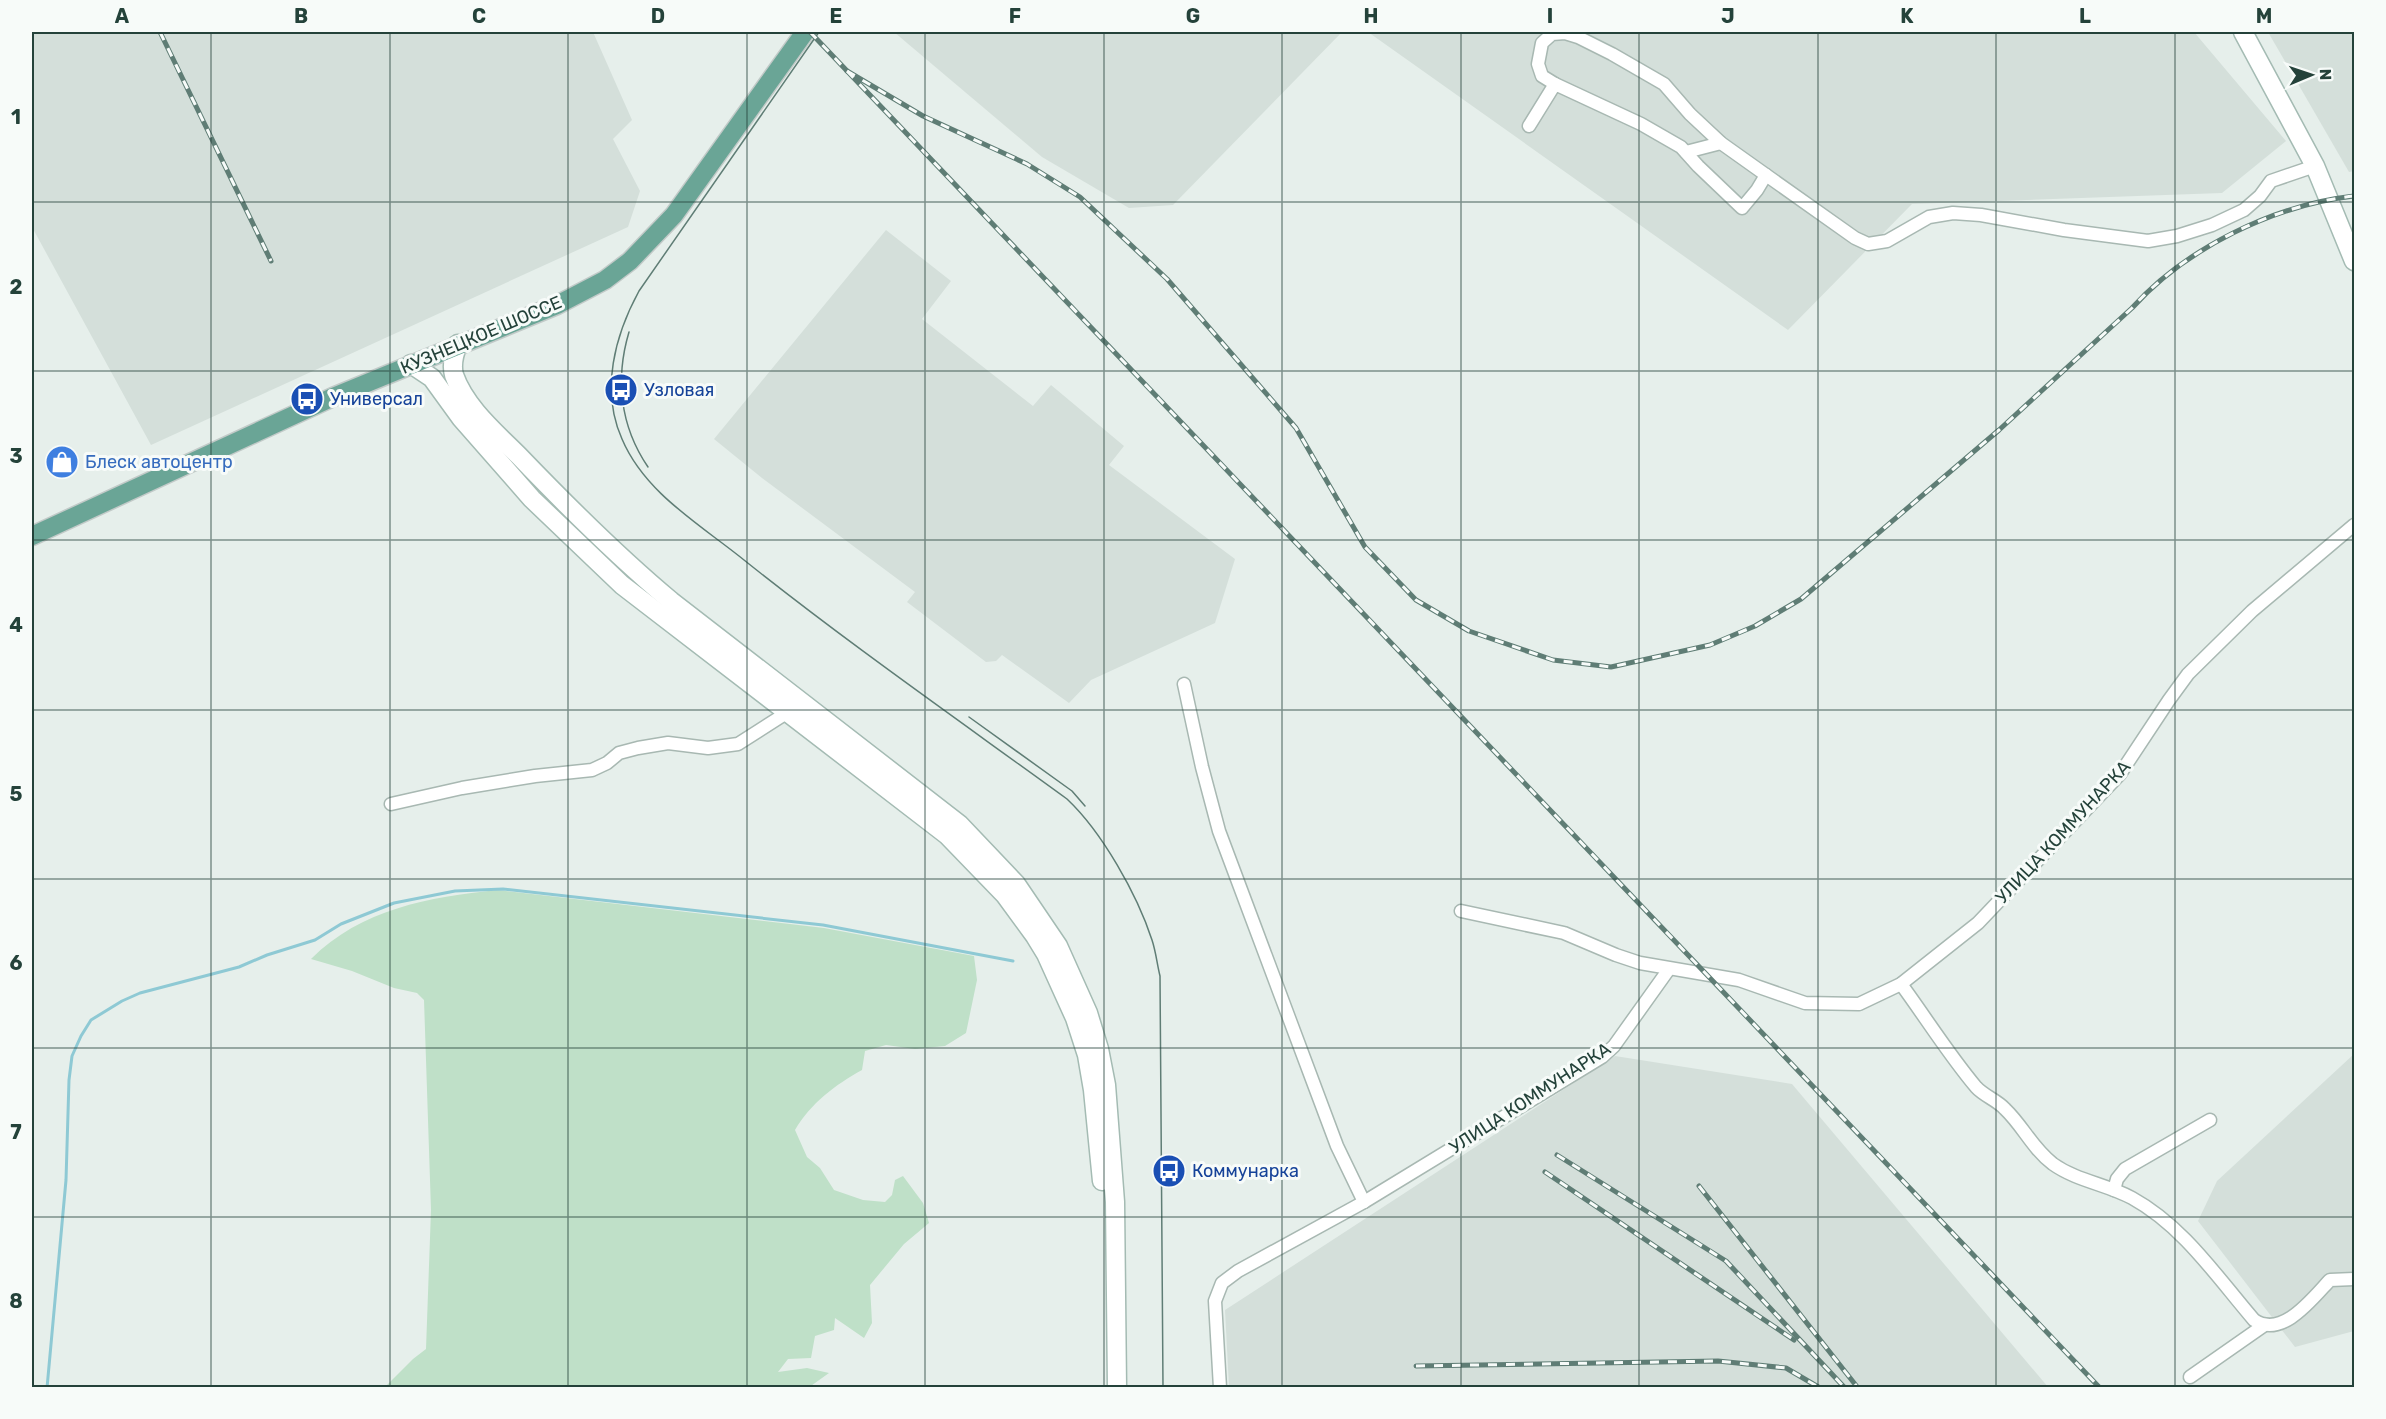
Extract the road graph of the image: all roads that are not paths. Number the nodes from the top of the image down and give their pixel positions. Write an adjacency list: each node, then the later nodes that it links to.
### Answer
1 (804, 32): 10 (main road, КУЗНЕЦКОЕ ШОССЕ)
2 (2243, 32): 7 (main road)
3 (1555, 84): 4 (street); 5 (street); 6 (street)
4 (1529, 126)
5 (1721, 143): 6 (street); 8 (street)
6 (1686, 152): 8 (street)
7 (2315, 166): 8 (street); 9 (main road)
8 (1766, 175)
9 (2355, 261)
10 (458, 344): 11 (main road, КУЗНЕЦКОЕ ШОССЕ); 27 (main road)
11 (411, 364): 13 (main road, КУЗНЕЦКОЕ ШОССЕ); 15 (main road)
12 (2355, 525): 19 (street, УЛИЦА КОММУНАРКА)
13 (32, 536)
14 (1184, 684): 22 (street)
15 (788, 712): 16 (street); 26 (main road)
16 (392, 804)
17 (1461, 911): 18 (street)
18 (1670, 969): 19 (street, УЛИЦА КОММУНАРКА); 22 (street, УЛИЦА КОММУНАРКА)
19 (1901, 984): 21 (street)
20 (2210, 1120): 21 (street)
21 (2114, 1190): 24 (street)
22 (1364, 1202): 28 (street, УЛИЦА КОММУНАРКА)
23 (2355, 1279): 24 (street)
24 (2263, 1326): 25 (street)
25 (2190, 1377)
26 (1105, 1388)
27 (1117, 1388)
28 (1220, 1388)

